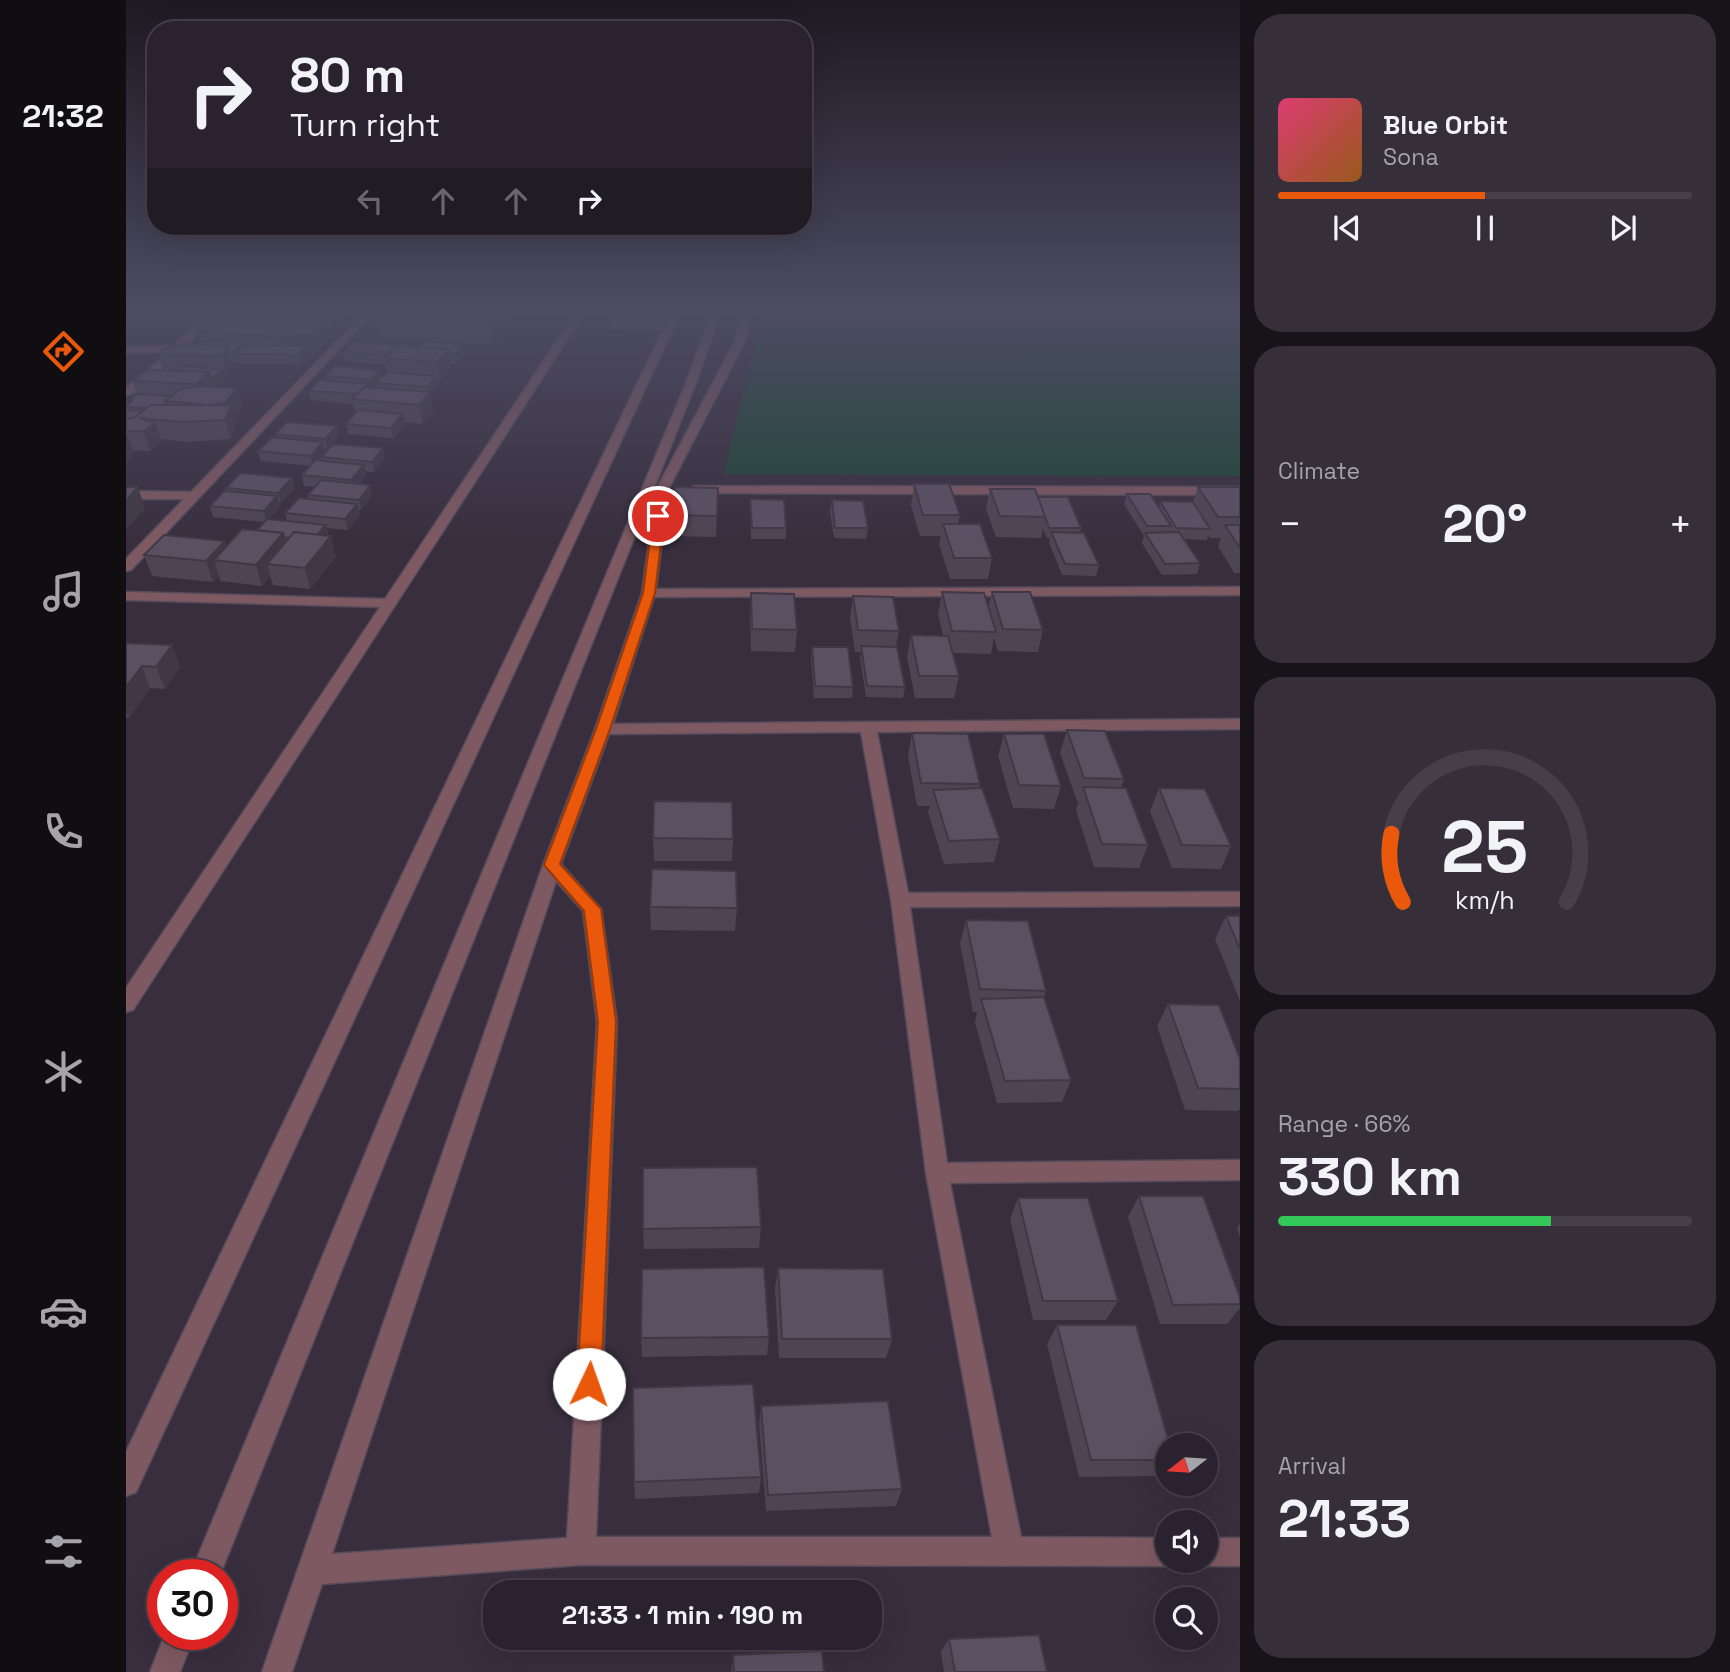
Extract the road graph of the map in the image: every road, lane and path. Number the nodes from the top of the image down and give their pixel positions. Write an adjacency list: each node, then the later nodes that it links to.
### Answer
1 (299, 387): 9 (street)
2 (532, 387): 14 (street)
3 (641, 387): 24 (street)
4 (689, 387): 30 (street)
5 (716, 387): 6 (street)
6 (662, 490): 7 (street); 12 (street)
7 (1240, 491)
8 (126, 495): 9 (street)
9 (195, 496): 10 (street)
10 (126, 567)
11 (1240, 591): 12 (street)
12 (649, 593): 17 (street)
13 (126, 596): 14 (street)
14 (390, 603): 21 (street)
15 (1240, 724): 16 (street)
16 (868, 727): 17 (street); 20 (street)
17 (603, 729): 18 (street)
18 (552, 865): 26 (street); 31 (street)
19 (1240, 898): 20 (street)
20 (900, 900): 23 (street)
21 (126, 1004)
22 (1240, 1170): 23 (street)
23 (937, 1173): 25 (street)
24 (126, 1482)
25 (1009, 1551): 26 (street); 27 (street)
26 (581, 1552): 31 (street)
27 (1155, 1552)
28 (1218, 1552): 29 (street)
29 (1240, 1552)
30 (212, 1559)
31 (313, 1570): 34 (street)
32 (174, 1650): 33 (street)
33 (165, 1672)
34 (277, 1672)

